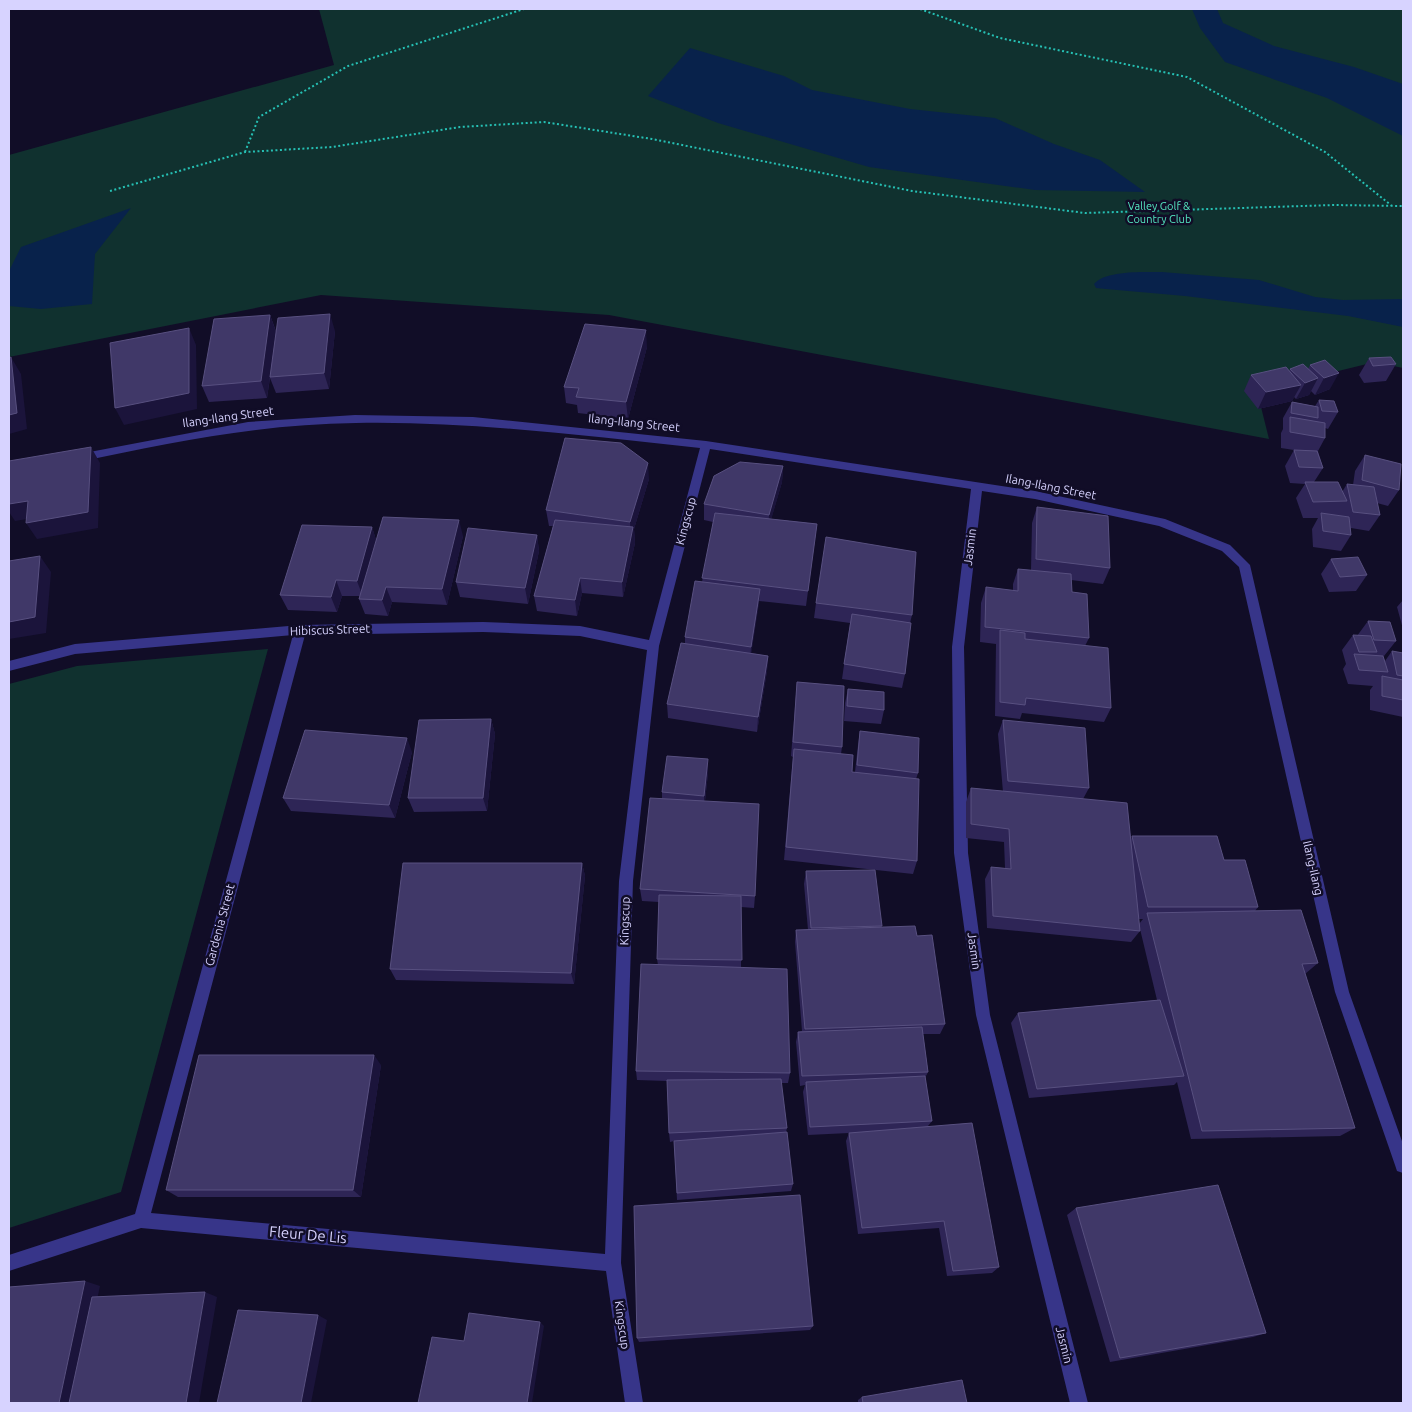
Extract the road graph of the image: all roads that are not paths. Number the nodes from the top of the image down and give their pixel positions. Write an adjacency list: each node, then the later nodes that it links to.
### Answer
1 (706, 444): 2 (street, Ilang-Ilang Street); 3 (street, Ilang-Ilang Street); 6 (street, Kingscup)
2 (65, 462)
3 (977, 488): 4 (street, Ilang-Ilang Street); 13 (street, Jasmin)
4 (1244, 565): 8 (street, Ilang-Ilang)
5 (300, 630): 6 (street, Hibiscus Street); 7 (street, Hibiscus Street); 9 (street, Gardenia Street)
6 (653, 646): 11 (street, Kingscup)
7 (9, 666)
8 (1403, 1165)
9 (141, 1220): 10 (street, Fleur De Lis); 11 (street, Fleur De Lis)
10 (9, 1263)
11 (613, 1263): 12 (street, Kingscup)
12 (634, 1403)
13 (1079, 1403)

